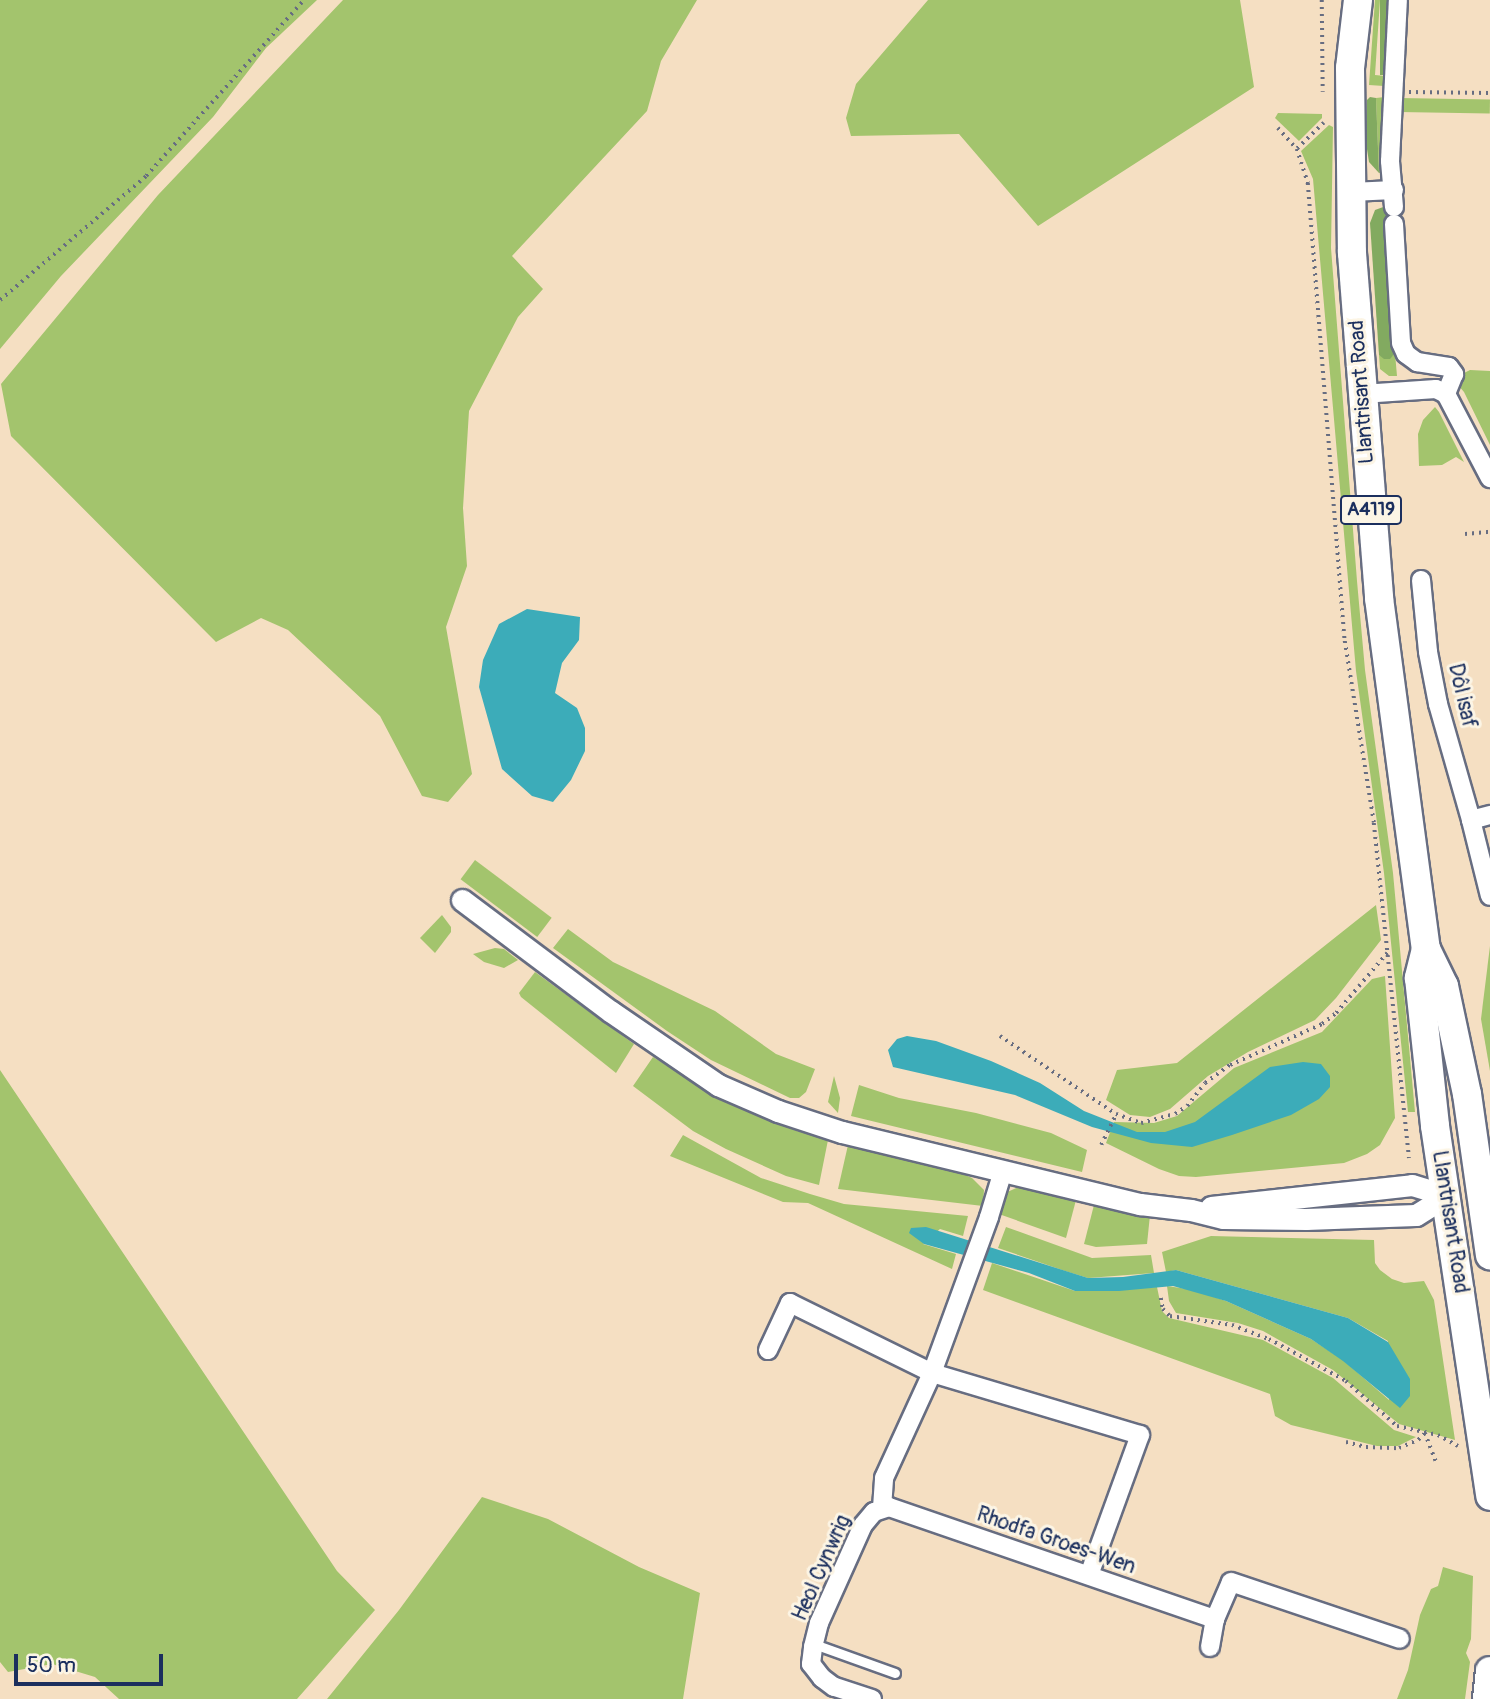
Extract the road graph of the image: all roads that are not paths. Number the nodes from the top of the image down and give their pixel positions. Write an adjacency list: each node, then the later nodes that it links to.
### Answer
1 (1358, 0): 3 (main road, Llantrisant Road / A4119)
2 (1398, 0): 4 (street)
3 (1352, 192): 4 (street); 5 (main road, Llantrisant Road / A4119)
4 (1394, 207): 6 (street)
5 (1362, 394): 6 (street); 13 (main road, Llantrisant Road / A4119)
6 (1446, 394): 7 (street)
7 (1490, 478)
8 (1421, 580): 10 (street, Dôl isaf)
9 (1490, 815): 10 (street)
10 (1471, 820): 11 (street, Dôl isaf)
11 (1490, 896)
12 (462, 900): 14 (street)
13 (1426, 949): 15 (main road, Llantrisant Road / A4119); 17 (main road, Llantrisant Road / A4119)
14 (1003, 1171): 16 (street); 19 (street)
15 (1447, 1196): 16 (street); 16 (street); 20 (main road, Llantrisant Road / A4119)
16 (1191, 1210)
17 (1490, 1255)
18 (768, 1350): 19 (street)
19 (932, 1373): 21 (street); 22 (street)
20 (1490, 1496)
21 (882, 1508): 22 (street, Rhodfa Groes-Wen); 25 (street, Heol Cynwrig)
22 (1089, 1575): 23 (street, Rhodfa Groes-Wen)
23 (1215, 1619): 24 (street); 26 (street)
24 (1400, 1639)
25 (814, 1644): 28 (lane); 29 (street, Heol Cynwrig)
26 (1210, 1647)
27 (1490, 1671): 30 (main road)
28 (895, 1673)
29 (872, 1699)
30 (1487, 1699)

